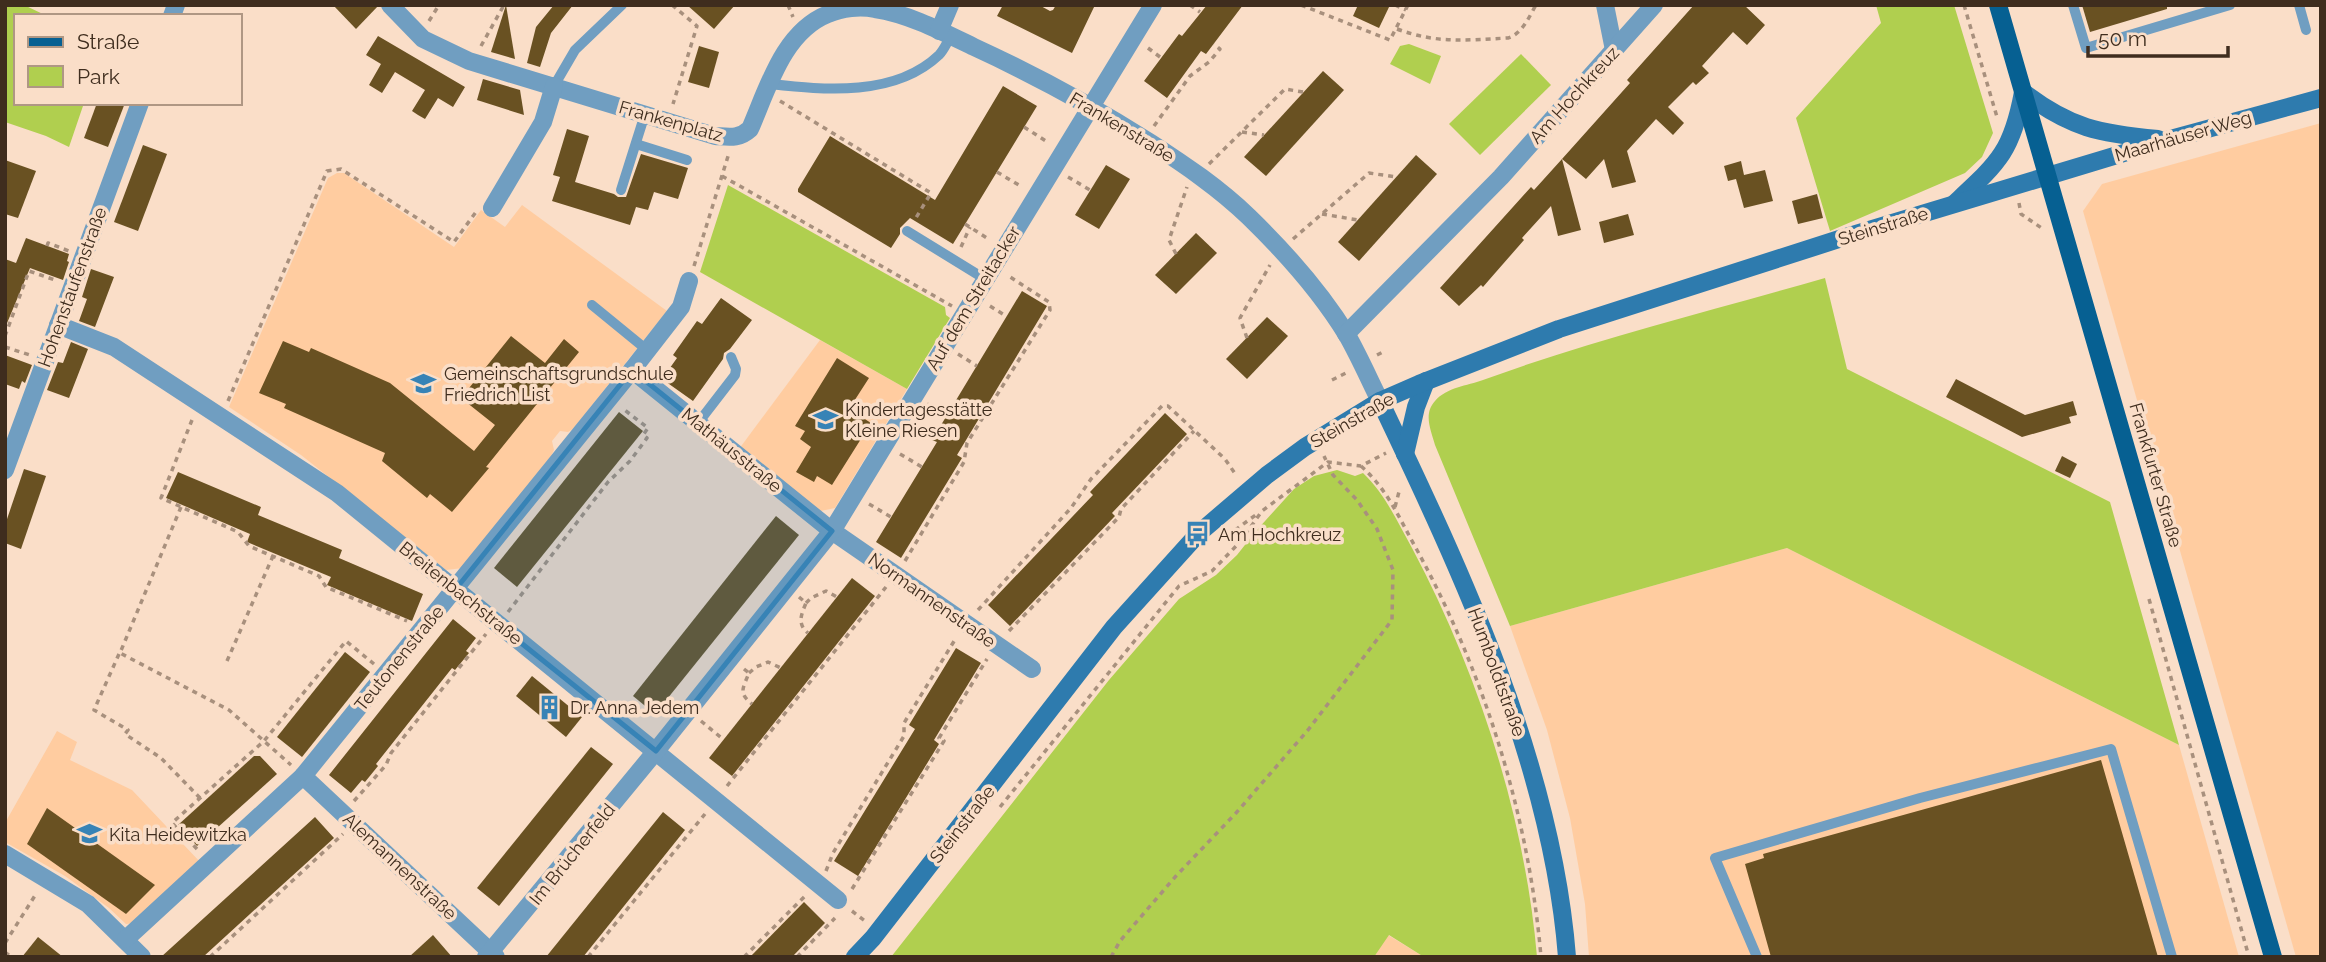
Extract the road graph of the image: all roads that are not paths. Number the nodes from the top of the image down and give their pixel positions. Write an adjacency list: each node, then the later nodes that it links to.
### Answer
1 (390, 5): 15 (street, Frankenplatz)
2 (622, 5): 15 (lane)
3 (950, 5): 12 (street)
4 (1153, 5): 20 (street, Auf dem Streitacker)
5 (1605, 5): 13 (street)
6 (1654, 5): 13 (street, Am Hochkreuz)
7 (1998, 5): 17 (main road, Frankfurter Straße)
8 (2073, 5): 9 (lane)
9 (2230, 5)
10 (2299, 5): 11 (lane)
11 (2306, 30)
12 (945, 34): 14 (street, Frankenstraße); 16 (lane); 20 (street, Frankenstraße)
13 (1614, 50): 34 (street, Am Hochkreuz)
14 (783, 56): 16 (street, Frankenplatz)
15 (554, 86): 21 (street, Frankenplatz); 28 (street)
16 (768, 88): 21 (street, Frankenplatz)
17 (2023, 92): 22 (main road); 25 (main road, Frankfurter Straße); 27 (main road)
18 (2321, 99): 22 (main road, Maarhäuser Weg)
19 (139, 105): 33 (street, Hohenstaufenstraße)
20 (1091, 106): 30 (street, Auf dem Streitacker); 34 (street, Frankenstraße)
21 (645, 114): 23 (lane)
22 (2166, 140): 25 (main road, Maarhäuser Weg)
23 (636, 144): 24 (lane); 26 (lane)
24 (687, 159)
25 (2047, 177): 27 (main road, Steinstraße); 57 (main road, Frankfurter Straße)
26 (621, 190)
27 (1952, 205): 38 (main road, Steinstraße)
28 (492, 208)
29 (907, 231): 30 (lane)
30 (989, 272): 43 (street, Auf dem Streitacker)
31 (689, 281): 35 (street, Teutonenstraße)
32 (592, 305): 35 (lane)
33 (58, 325): 42 (street, Hohenstaufenstraße); 44 (street, Breitenbachstraße)
34 (1346, 334): 39 (street, Frankenstraße)
35 (647, 350): 37 (street, Teutonenstraße)
36 (731, 357): 40 (lane)
37 (632, 370): 40 (street, Mathäusstraße); 44 (street, Teutonenstraße)
38 (1426, 381): 39 (main road, Steinstraße); 41 (main road)
39 (1380, 401): 41 (main road, Humboldtstraße); 53 (main road, Steinstraße)
40 (698, 423): 43 (street, Mathäusstraße)
41 (1403, 450): 54 (main road, Humboldtstraße)
42 (5, 470)
43 (832, 531): 45 (street, Normannenstraße); 46 (street, Auf dem Streitacker)
44 (455, 590): 46 (street, Breitenbachstraße); 47 (street, Teutonenstraße)
45 (1032, 669)
46 (656, 751): 49 (street, Breitenbachstraße); 51 (street, Im Brücherfeld)
47 (303, 776): 50 (street, Teutonenstraße); 51 (street, Alemannenstraße)
48 (5, 854): 50 (street)
49 (838, 908)
50 (126, 939): 52 (street)
51 (492, 955)
52 (142, 957)
53 (855, 957)
54 (1567, 957)
55 (1757, 957): 56 (lane)
56 (2172, 957)
57 (2273, 957)

